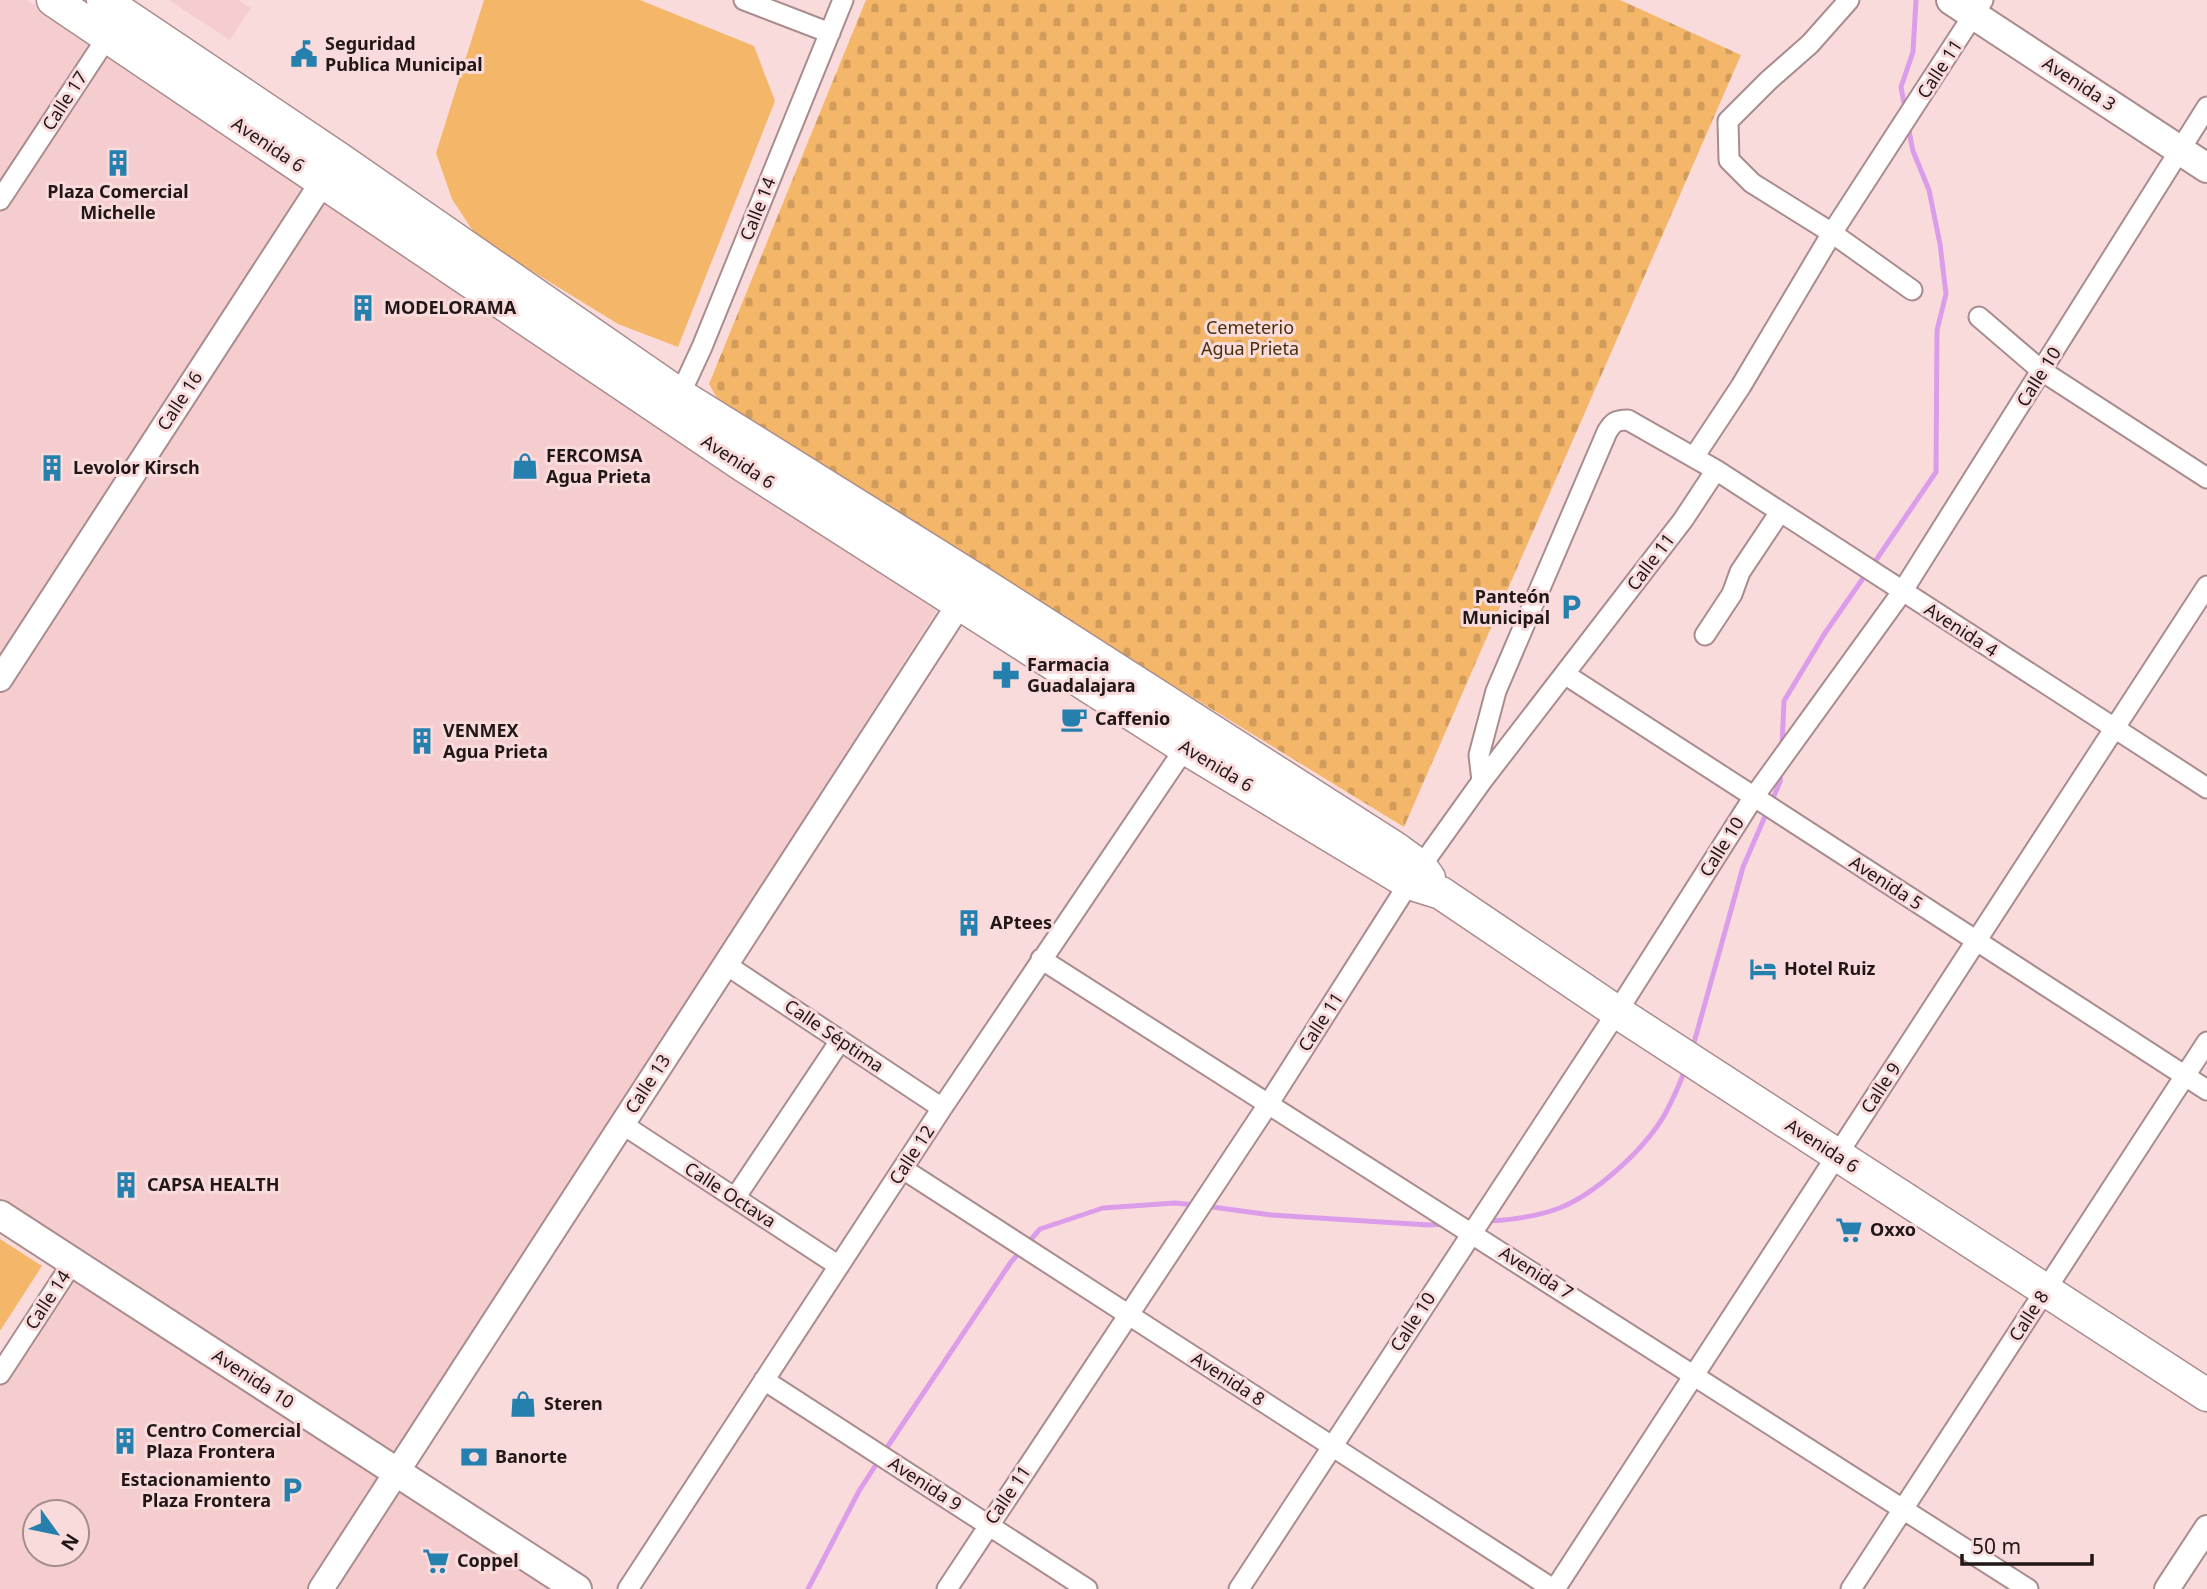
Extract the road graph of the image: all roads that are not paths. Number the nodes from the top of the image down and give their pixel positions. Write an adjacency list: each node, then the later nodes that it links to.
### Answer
1 (53, 0): 6 (main road, Avenida 6)
2 (744, 0): 7 (street)
3 (843, 0): 7 (street, Calle 14)
4 (1849, 0): 13 (street)
5 (1970, 5): 9 (main road, Avenida 3); 13 (street, Calle 11)
6 (115, 12): 11 (main road, Avenida 6); 12 (street, Calle 17)
7 (830, 33): 17 (street, Calle 14)
8 (2207, 107): 9 (street, Calle 10)
9 (2180, 150): 10 (main road, Avenida 3); 16 (street, Calle 10)
10 (2207, 168)
11 (330, 170): 17 (main road, Avenida 6); 27 (street, Calle 16)
12 (0, 200)
13 (1832, 233): 14 (street); 18 (street, Calle 11)
14 (1912, 290)
15 (1979, 317): 16 (street)
16 (2042, 371): 20 (street); 23 (street, Calle 10)
17 (675, 406): 24 (main road, Avenida 6)
18 (1693, 457): 19 (street, Avenida 4); 30 (street, Avenida 4)
19 (1716, 470): 21 (street, Avenida 4); 26 (street, Calle 11)
20 (2207, 478)
21 (1780, 512): 23 (street, Avenida 4); 25 (street)
22 (2207, 586): 28 (street, Calle 9)
23 (1898, 589): 28 (street, Avenida 4); 32 (street, Calle 10)
24 (968, 591): 29 (main road, Avenida 6); 36 (street, Calle 13)
25 (1705, 635)
26 (1566, 675): 30 (street, Calle 11); 32 (street, Avenida 5)
27 (0, 679)
28 (2115, 729): 31 (street, Avenida 4); 34 (street, Calle 9)
29 (1190, 734): 33 (main road, Avenida 6); 35 (street, Calle 12)
30 (1482, 781): 33 (street, Calle 11)
31 (2207, 788)
32 (1754, 797): 34 (street, Avenida 5); 37 (street, Calle 10)
33 (1415, 875): 37 (main road, Avenida 6); 42 (street, Calle 11)
34 (1976, 941): 40 (street, Avenida 5); 45 (street, Calle 9)
35 (1041, 959): 42 (street, Avenida 7); 43 (street, Calle 12)
36 (725, 964): 38 (street, Calle Séptima); 44 (street, Calle 13)
37 (1617, 1012): 45 (main road, Avenida 6); 49 (street, Calle 10)
38 (840, 1041): 43 (street, Calle Séptima); 47 (street)
39 (2207, 1042): 40 (street, Calle 8)
40 (2185, 1076): 41 (street, Avenida 5); 52 (street, Calle 8)
41 (2207, 1090)
42 (1269, 1103): 49 (street, Avenida 7); 53 (street, Calle 11)
43 (942, 1108): 46 (street, Calle 12)
44 (622, 1124): 47 (street, Calle Octava); 59 (street, Calle 13)
45 (1837, 1156): 52 (main road, Avenida 6); 55 (street, Calle 9)
46 (903, 1169): 51 (street, Calle 12); 53 (street, Avenida 8)
47 (735, 1198): 51 (street, Calle Octava)
48 (0, 1216): 50 (main road, Avenida 10)
49 (1471, 1232): 55 (street, Avenida 7); 58 (street, Calle 10)
50 (73, 1262): 54 (street, Calle 14); 59 (main road, Avenida 10)
51 (839, 1266): 56 (street, Calle 12)
52 (2045, 1290): 57 (main road, Avenida 6); 60 (street, Calle 8)
53 (1130, 1314): 58 (street, Avenida 8); 61 (street, Calle 11)
54 (0, 1374)
55 (1695, 1374): 60 (street, Avenida 7); 69 (street, Calle 9)
56 (764, 1380): 61 (street, Avenida 9); 65 (street, Calle 12)
57 (2207, 1395)
58 (1332, 1446): 68 (street, Calle 10); 69 (street, Avenida 8)
59 (396, 1473): 63 (street, Calle 13); 64 (main road, Avenida 10)
60 (1903, 1508): 70 (street, Calle 8); 71 (street, Avenida 7)
61 (988, 1525): 66 (street, Calle 11); 67 (street, Avenida 9)
62 (2207, 1528): 72 (street)
63 (320, 1589)
64 (577, 1589)
65 (628, 1589)
66 (947, 1589)
67 (1087, 1589)
68 (1239, 1589)
69 (1554, 1589)
70 (1851, 1589)
71 (2028, 1589)
72 (2167, 1589)

